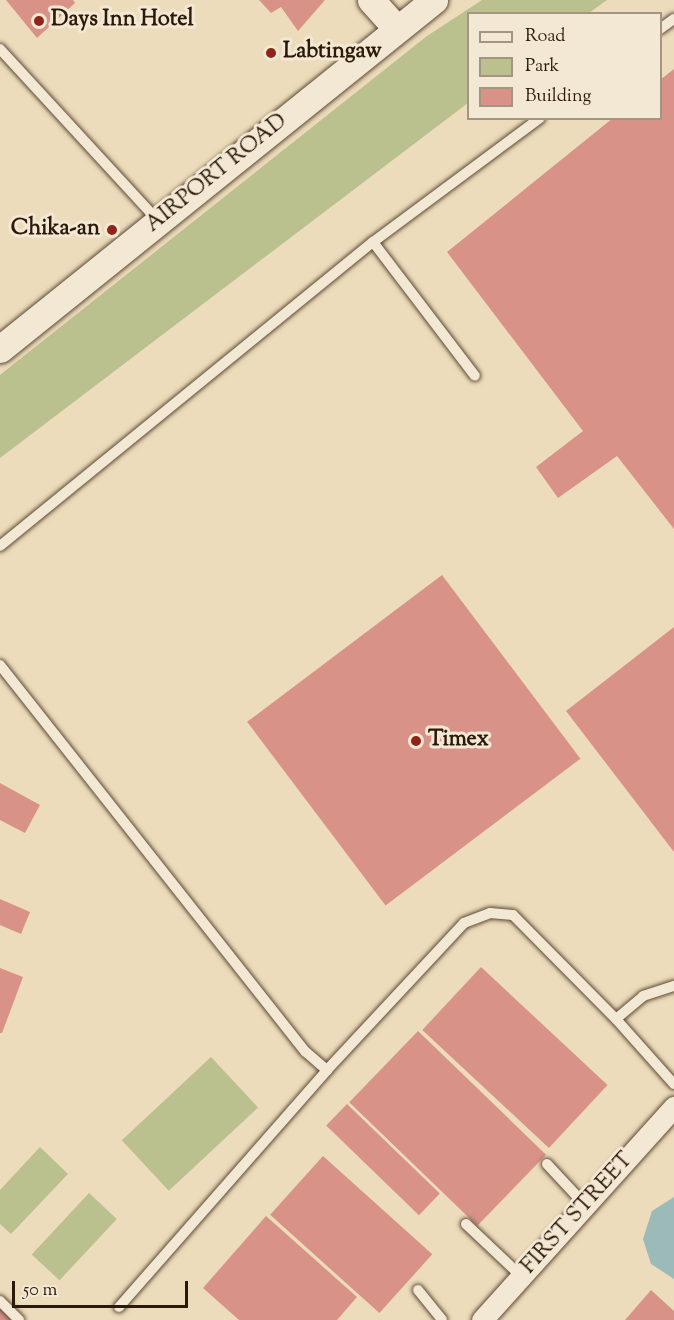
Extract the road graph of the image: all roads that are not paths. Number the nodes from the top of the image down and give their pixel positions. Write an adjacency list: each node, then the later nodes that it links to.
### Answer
1 (371, 0): 3 (street)
2 (434, 0): 3 (street, AIRPORT ROAD)
3 (398, 29): 6 (street, AIRPORT ROAD)
4 (0, 49): 6 (lane)
5 (537, 120): 7 (lane)
6 (158, 221): 8 (street, AIRPORT ROAD)
7 (374, 242): 9 (lane); 10 (lane)
8 (0, 349)
9 (475, 376)
10 (0, 546)
11 (0, 665): 14 (lane)
12 (674, 986): 13 (lane)
13 (616, 1019): 14 (lane); 15 (lane)
14 (327, 1070): 23 (lane)
15 (674, 1084)
16 (674, 1107): 18 (street, FIRST STREET)
17 (547, 1164): 18 (lane)
18 (586, 1206): 20 (street, FIRST STREET)
19 (466, 1224): 20 (lane)
20 (522, 1277): 26 (street, FIRST STREET)
21 (418, 1290): 25 (lane)
22 (0, 1301): 24 (lane)
23 (119, 1307)
24 (19, 1320)
25 (442, 1320)
26 (482, 1320)

